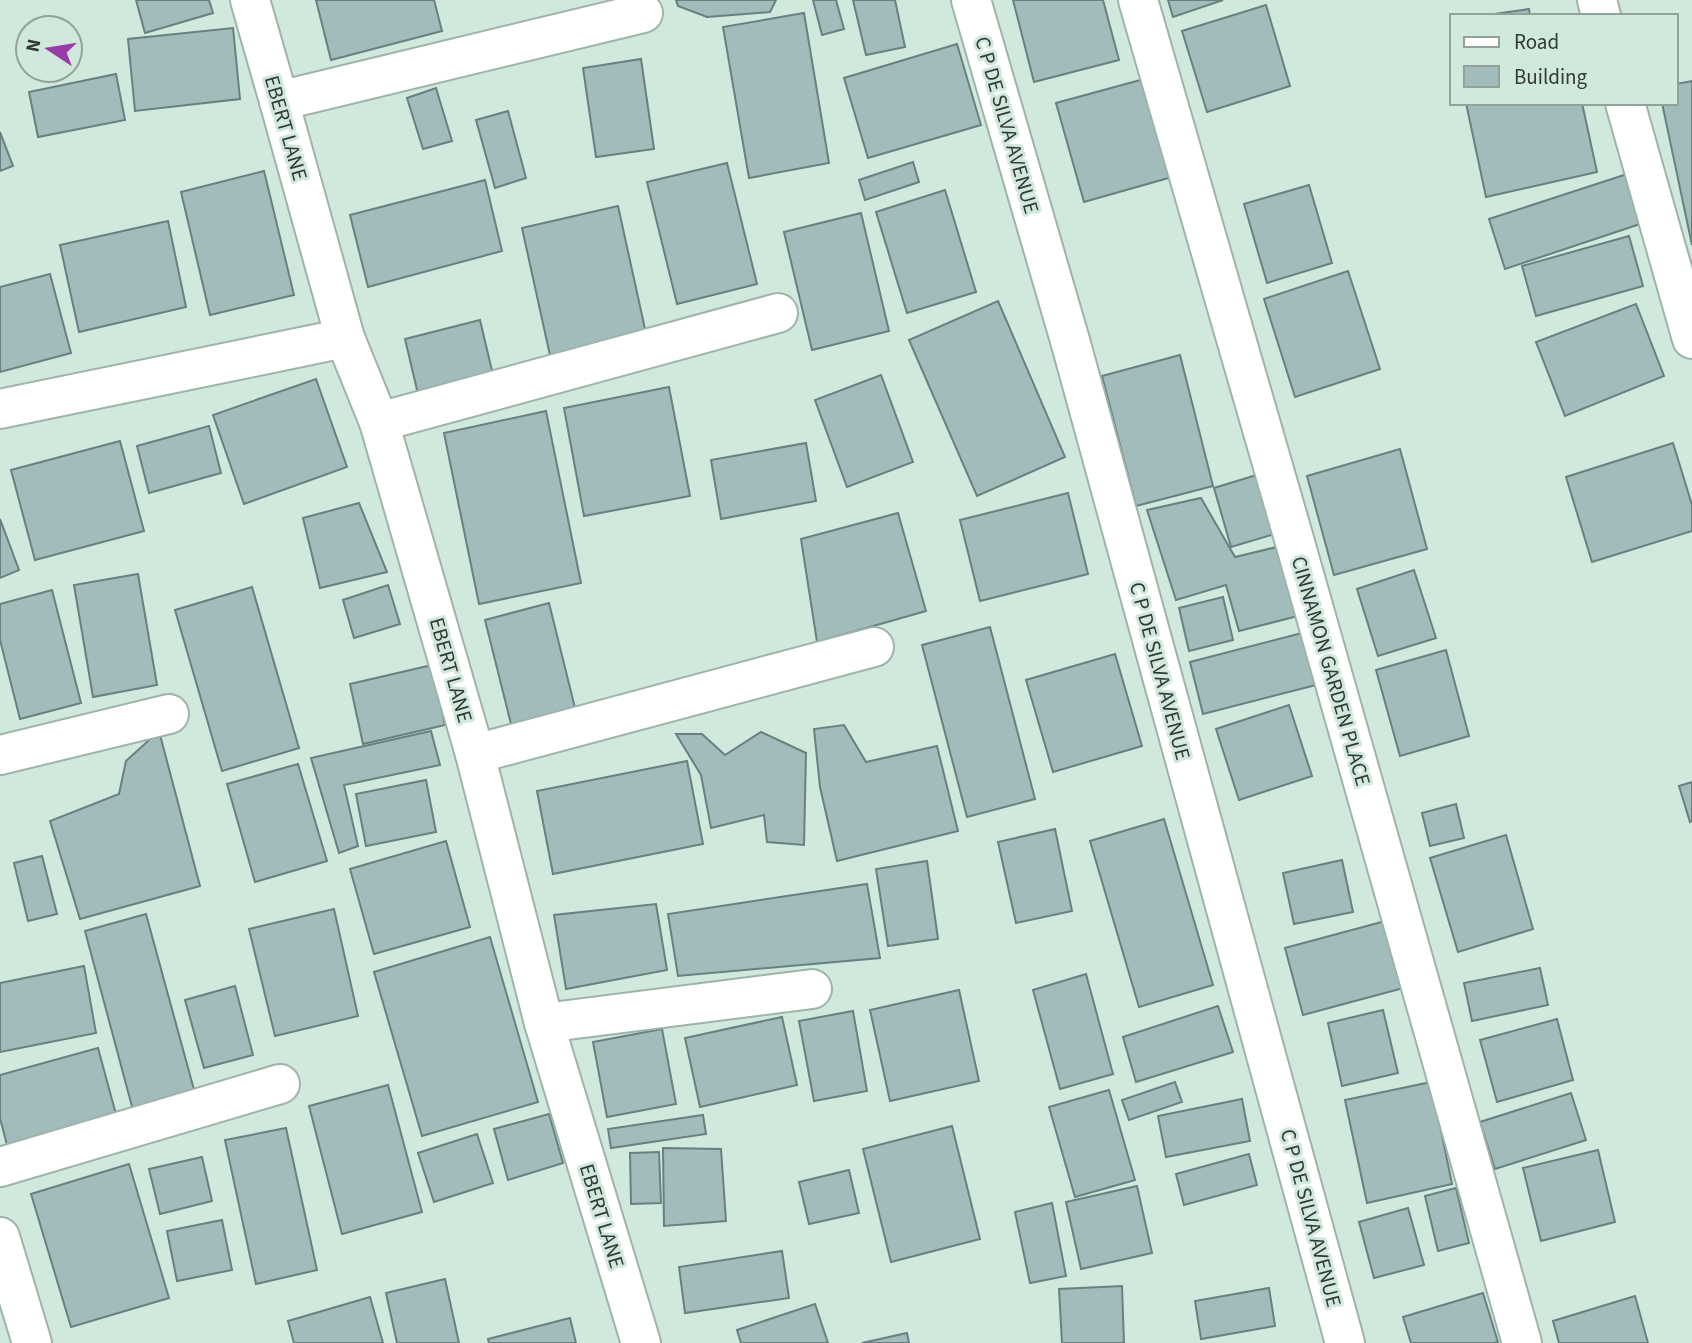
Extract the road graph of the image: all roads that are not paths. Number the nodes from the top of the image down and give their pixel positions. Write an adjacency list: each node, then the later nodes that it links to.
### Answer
1 (250, 0): 5 (street, EBERT LANE)
2 (971, 0): 23 (street, C P DE SILVA AVENUE)
3 (1138, 0): 24 (street, CINNAMON GARDEN PLACE)
4 (643, 13): 5 (street)
5 (279, 101): 8 (street, EBERT LANE)
6 (1627, 105): 9 (street)
7 (778, 313): 11 (street)
8 (345, 338): 10 (street); 11 (street, EBERT LANE)
9 (1692, 339)
10 (0, 409)
11 (379, 422): 14 (street, EBERT LANE)
12 (874, 647): 14 (street)
13 (169, 714): 15 (street)
14 (475, 754): 17 (street, EBERT LANE)
15 (0, 755)
16 (812, 989): 17 (street)
17 (544, 1023): 22 (street, EBERT LANE)
18 (280, 1084): 19 (street)
19 (0, 1167)
20 (0, 1237): 21 (street)
21 (32, 1343)
22 (640, 1343)
23 (1345, 1343)
24 (1522, 1343)

